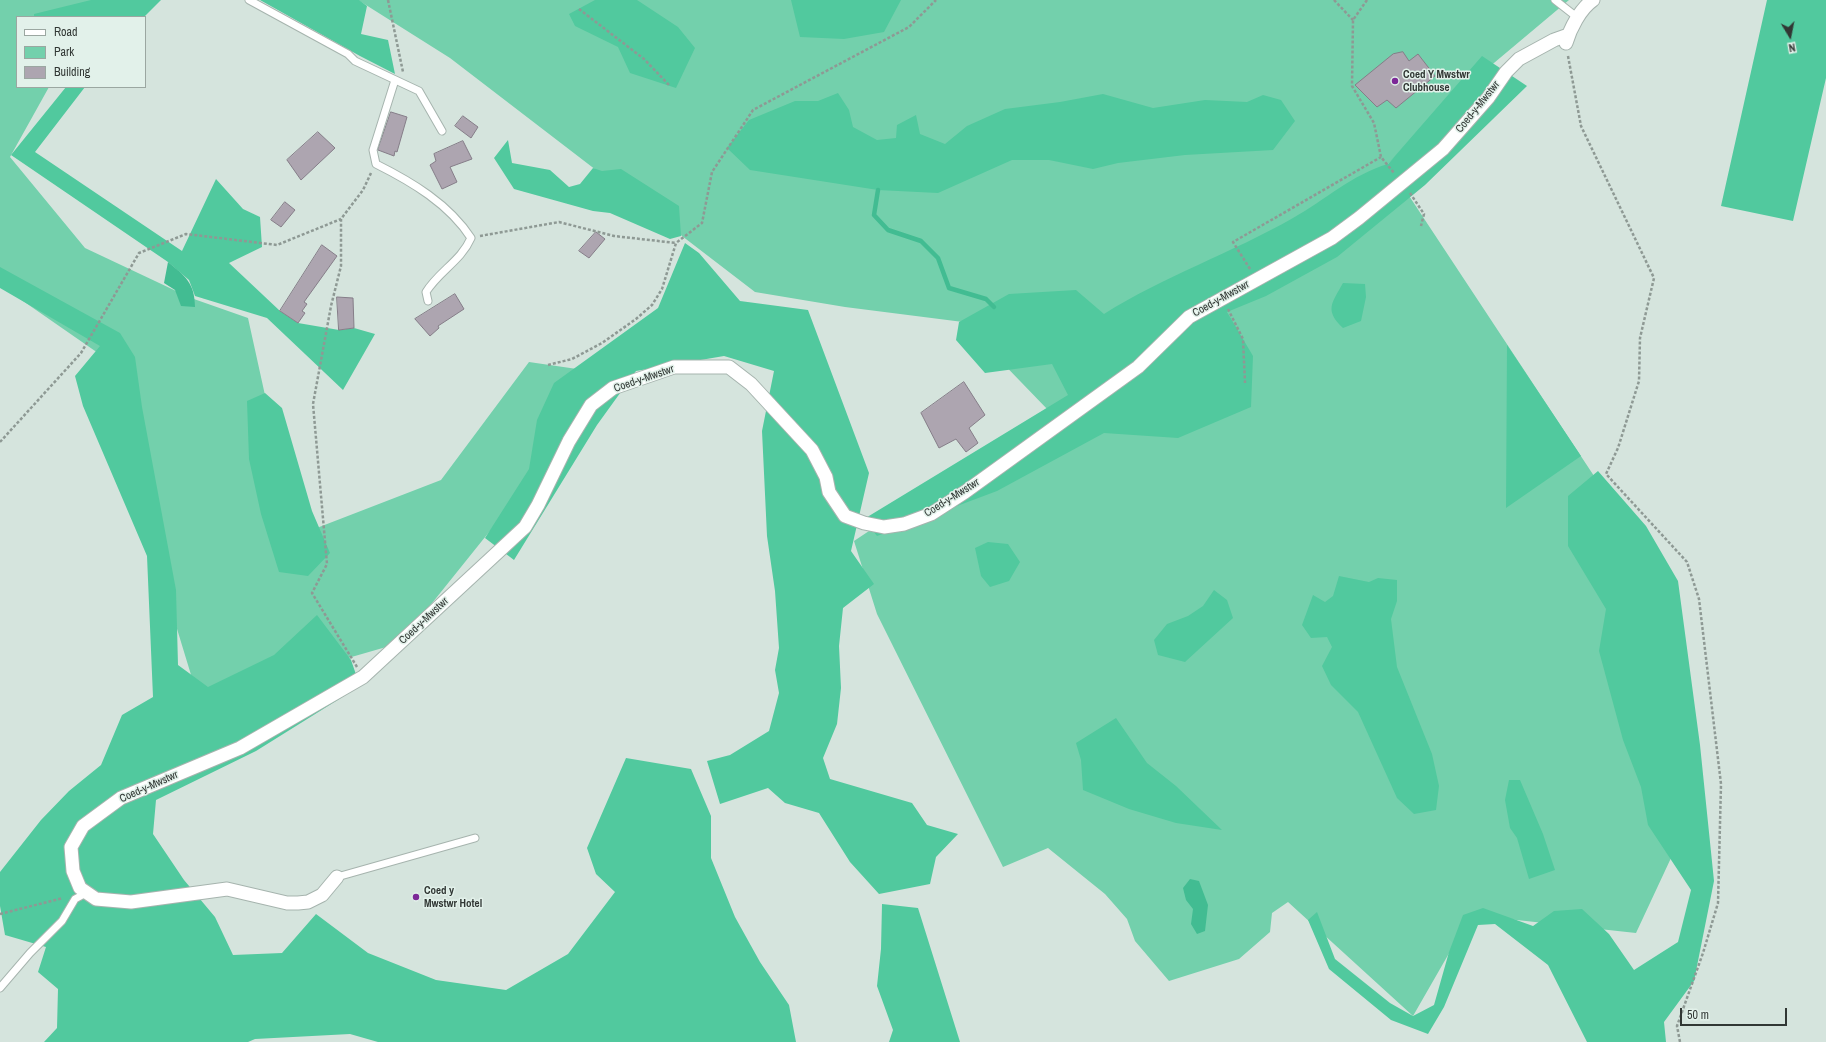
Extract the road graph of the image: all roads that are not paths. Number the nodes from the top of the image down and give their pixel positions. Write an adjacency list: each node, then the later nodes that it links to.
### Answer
1 (249, 0): 5 (lane)
2 (1555, 0): 4 (lane)
3 (1593, 0): 4 (street)
4 (1578, 18): 10 (street, Coed-y-Mwstwr)
5 (395, 80): 6 (lane); 7 (lane)
6 (442, 131)
7 (428, 301)
8 (475, 838): 9 (lane)
9 (337, 877): 10 (street)
10 (86, 893): 11 (lane)
11 (0, 988)

